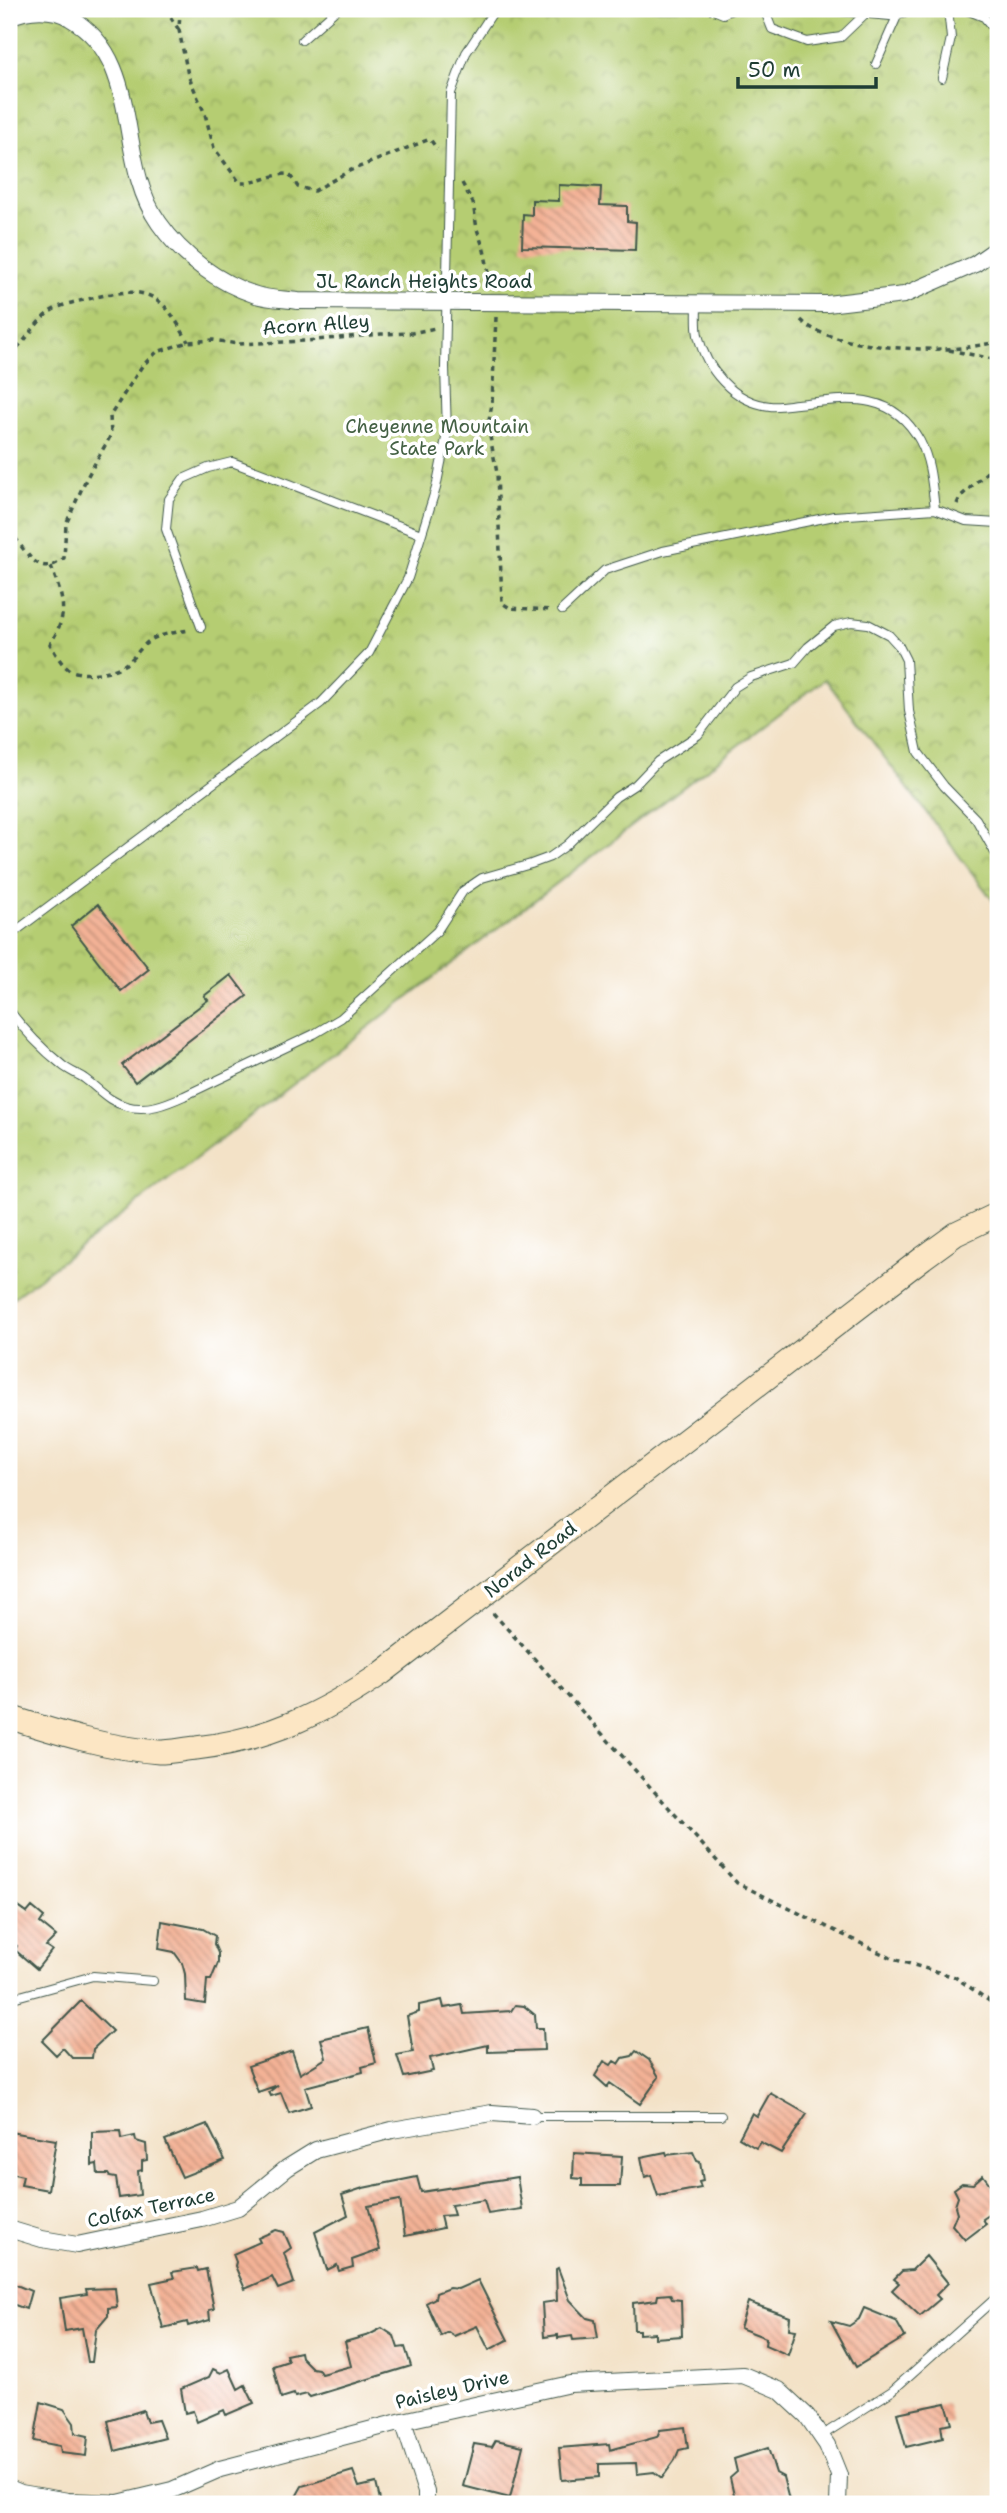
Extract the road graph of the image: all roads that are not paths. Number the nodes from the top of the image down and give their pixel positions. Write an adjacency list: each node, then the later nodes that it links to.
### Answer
1 (337, 9): 14 (lane)
2 (495, 9): 18 (lane)
3 (711, 9): 4 (lane)
4 (733, 9)
5 (764, 9): 10 (lane)
6 (820, 9): 10 (lane)
7 (919, 9): 11 (lane)
8 (948, 9): 16 (lane)
9 (964, 9): 13 (lane)
10 (865, 14): 11 (lane)
11 (898, 14): 15 (lane)
12 (9, 17): 18 (street, JL Ranch Heights Road)
13 (998, 34)
14 (302, 40)
15 (876, 64)
16 (942, 78)
17 (998, 248): 19 (street, JL Ranch Heights Road)
18 (448, 302): 19 (street, JL Ranch Heights Road); 22 (lane)
19 (697, 303): 20 (lane)
20 (935, 509): 21 (lane); 23 (lane)
21 (998, 523)
22 (421, 534): 24 (lane); 26 (lane)
23 (562, 610)
24 (201, 627)
25 (998, 858): 27 (lane)
26 (9, 936)
27 (9, 1010)
28 (998, 1214): 29 (street, Norad Road)
29 (9, 1717)
30 (153, 1981): 31 (lane)
31 (9, 1999)
32 (532, 2116): 33 (lane); 34 (street, Colfax Terrace)
33 (721, 2116)
34 (9, 2229)
35 (998, 2296): 37 (lane)
36 (404, 2421): 37 (street, Paisley Drive); 38 (street, Paisley Drive); 39 (street)
37 (821, 2436): 40 (street, Paisley Drive)
38 (9, 2488)
39 (426, 2504)
40 (838, 2504)

